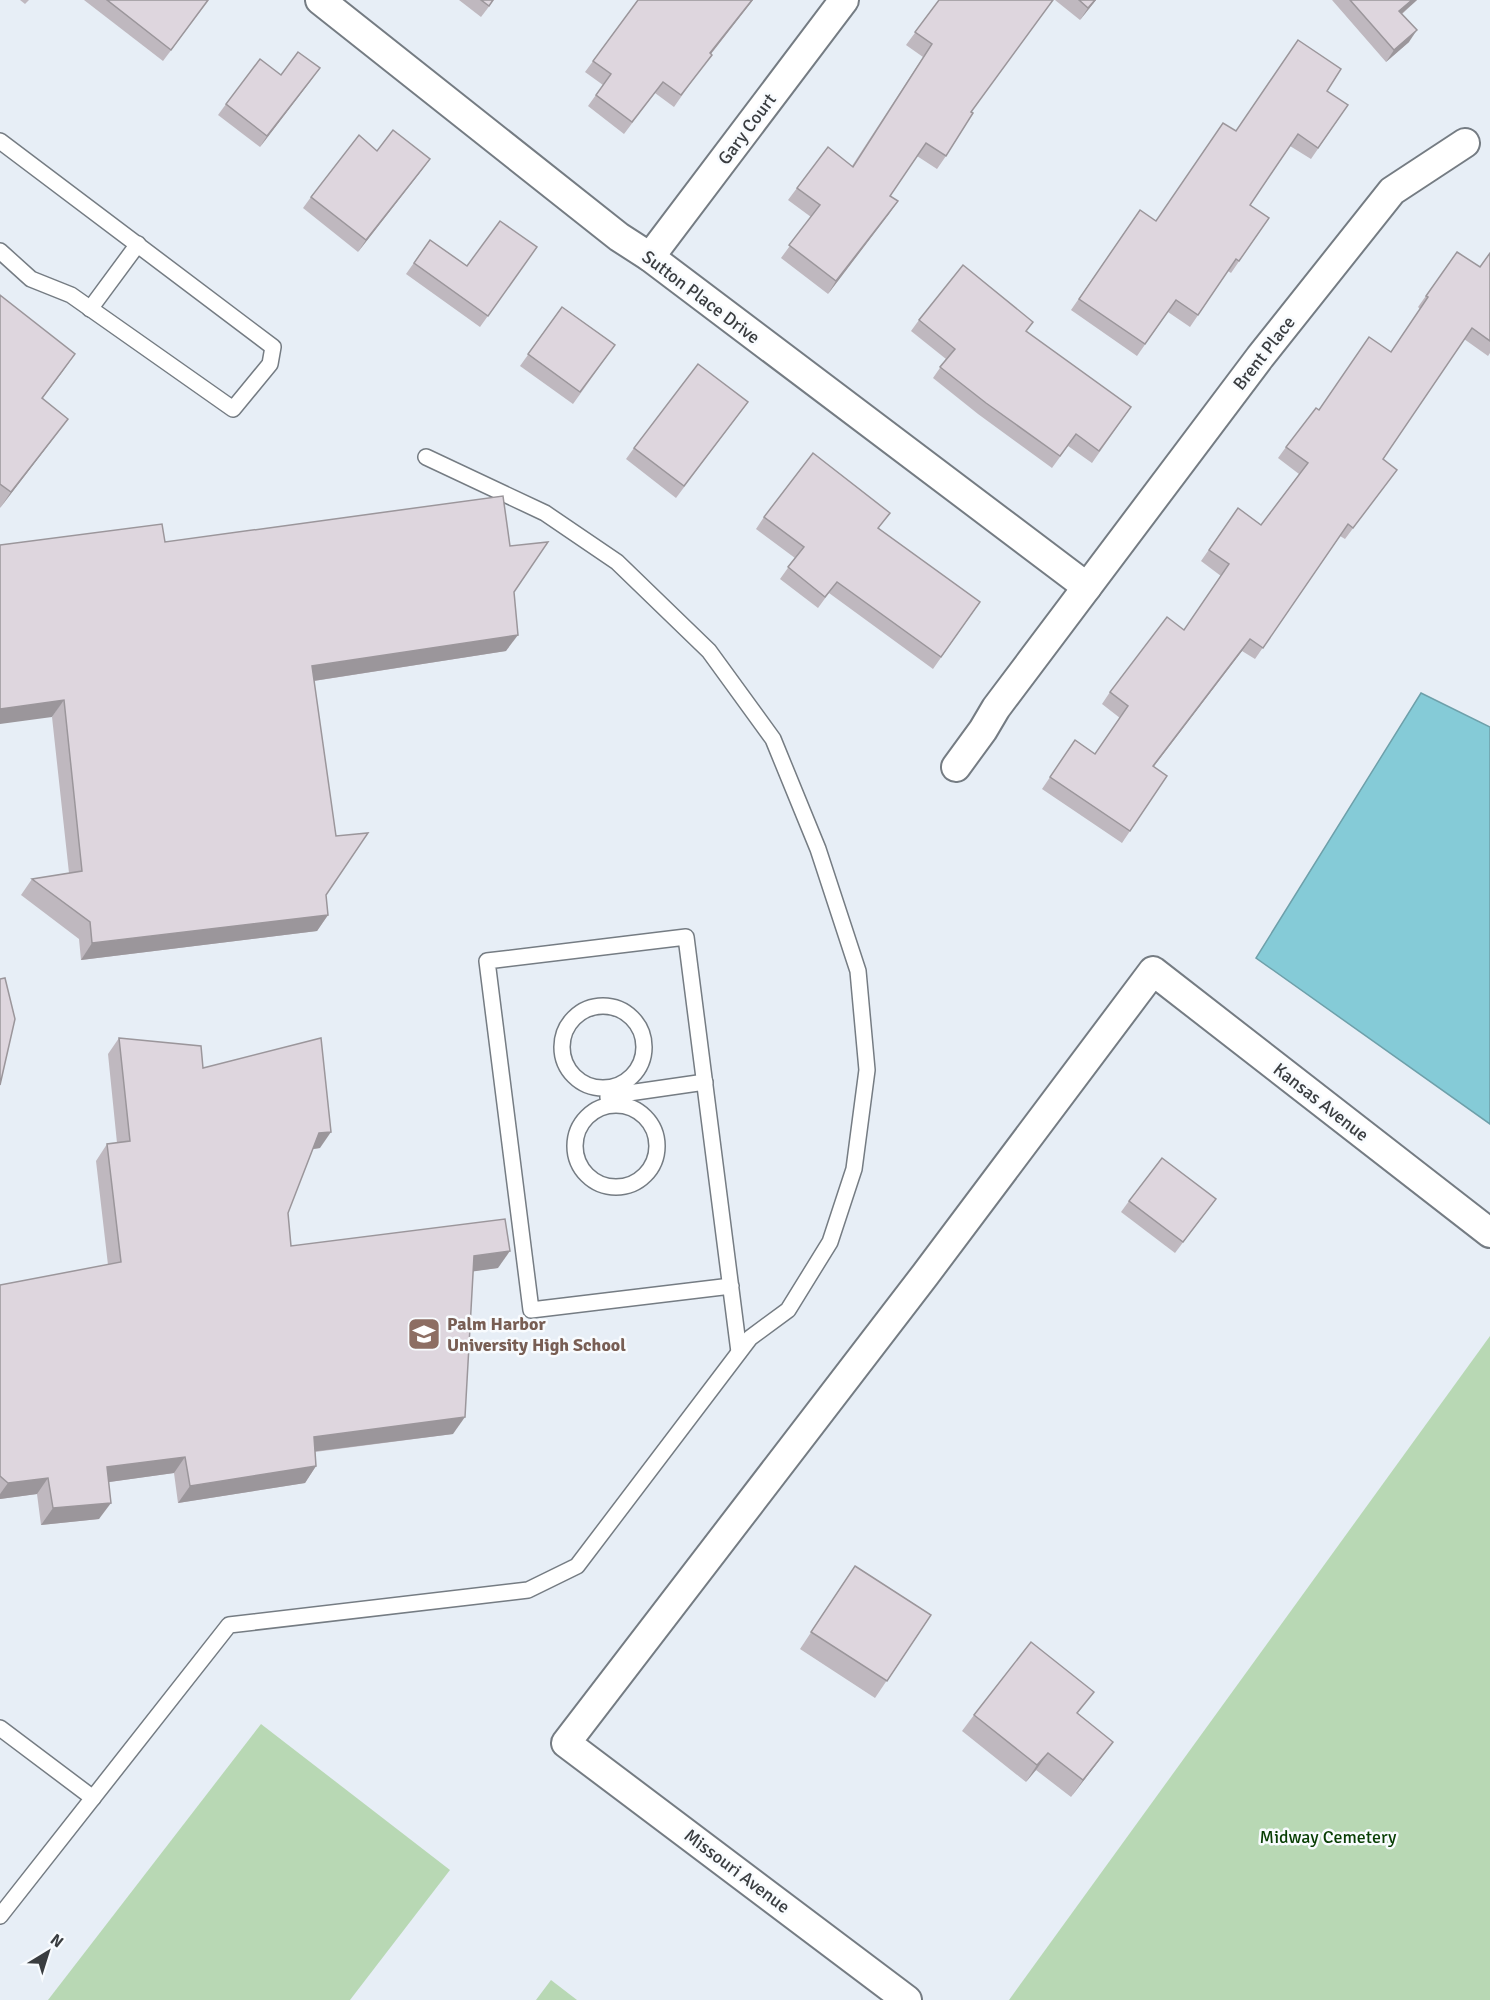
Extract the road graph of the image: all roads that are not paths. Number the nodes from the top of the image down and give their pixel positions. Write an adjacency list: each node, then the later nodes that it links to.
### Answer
1 (321, 0): 7 (street, Sutton Place Drive)
2 (844, 0): 7 (street, Gary Court)
3 (0, 141): 5 (lane)
4 (1465, 143): 10 (street, Brent Place)
5 (138, 244): 8 (lane); 8 (lane)
6 (0, 251): 8 (lane)
7 (650, 257): 10 (street, Sutton Place Drive)
8 (90, 309)
9 (426, 457): 16 (lane)
10 (1087, 587): 11 (street, Brent Place)
11 (956, 767)
12 (705, 1082): 13 (lane); 15 (lane); 15 (lane)
13 (608, 1096): 13 (lane); 13 (lane)
14 (1490, 1233): 18 (street, Kansas Avenue)
15 (730, 1286): 16 (lane)
16 (739, 1352): 19 (lane)
17 (0, 1728): 19 (lane)
18 (566, 1743): 21 (street, Missouri Avenue)
19 (93, 1798): 20 (lane)
20 (0, 1916)
21 (907, 2000)

